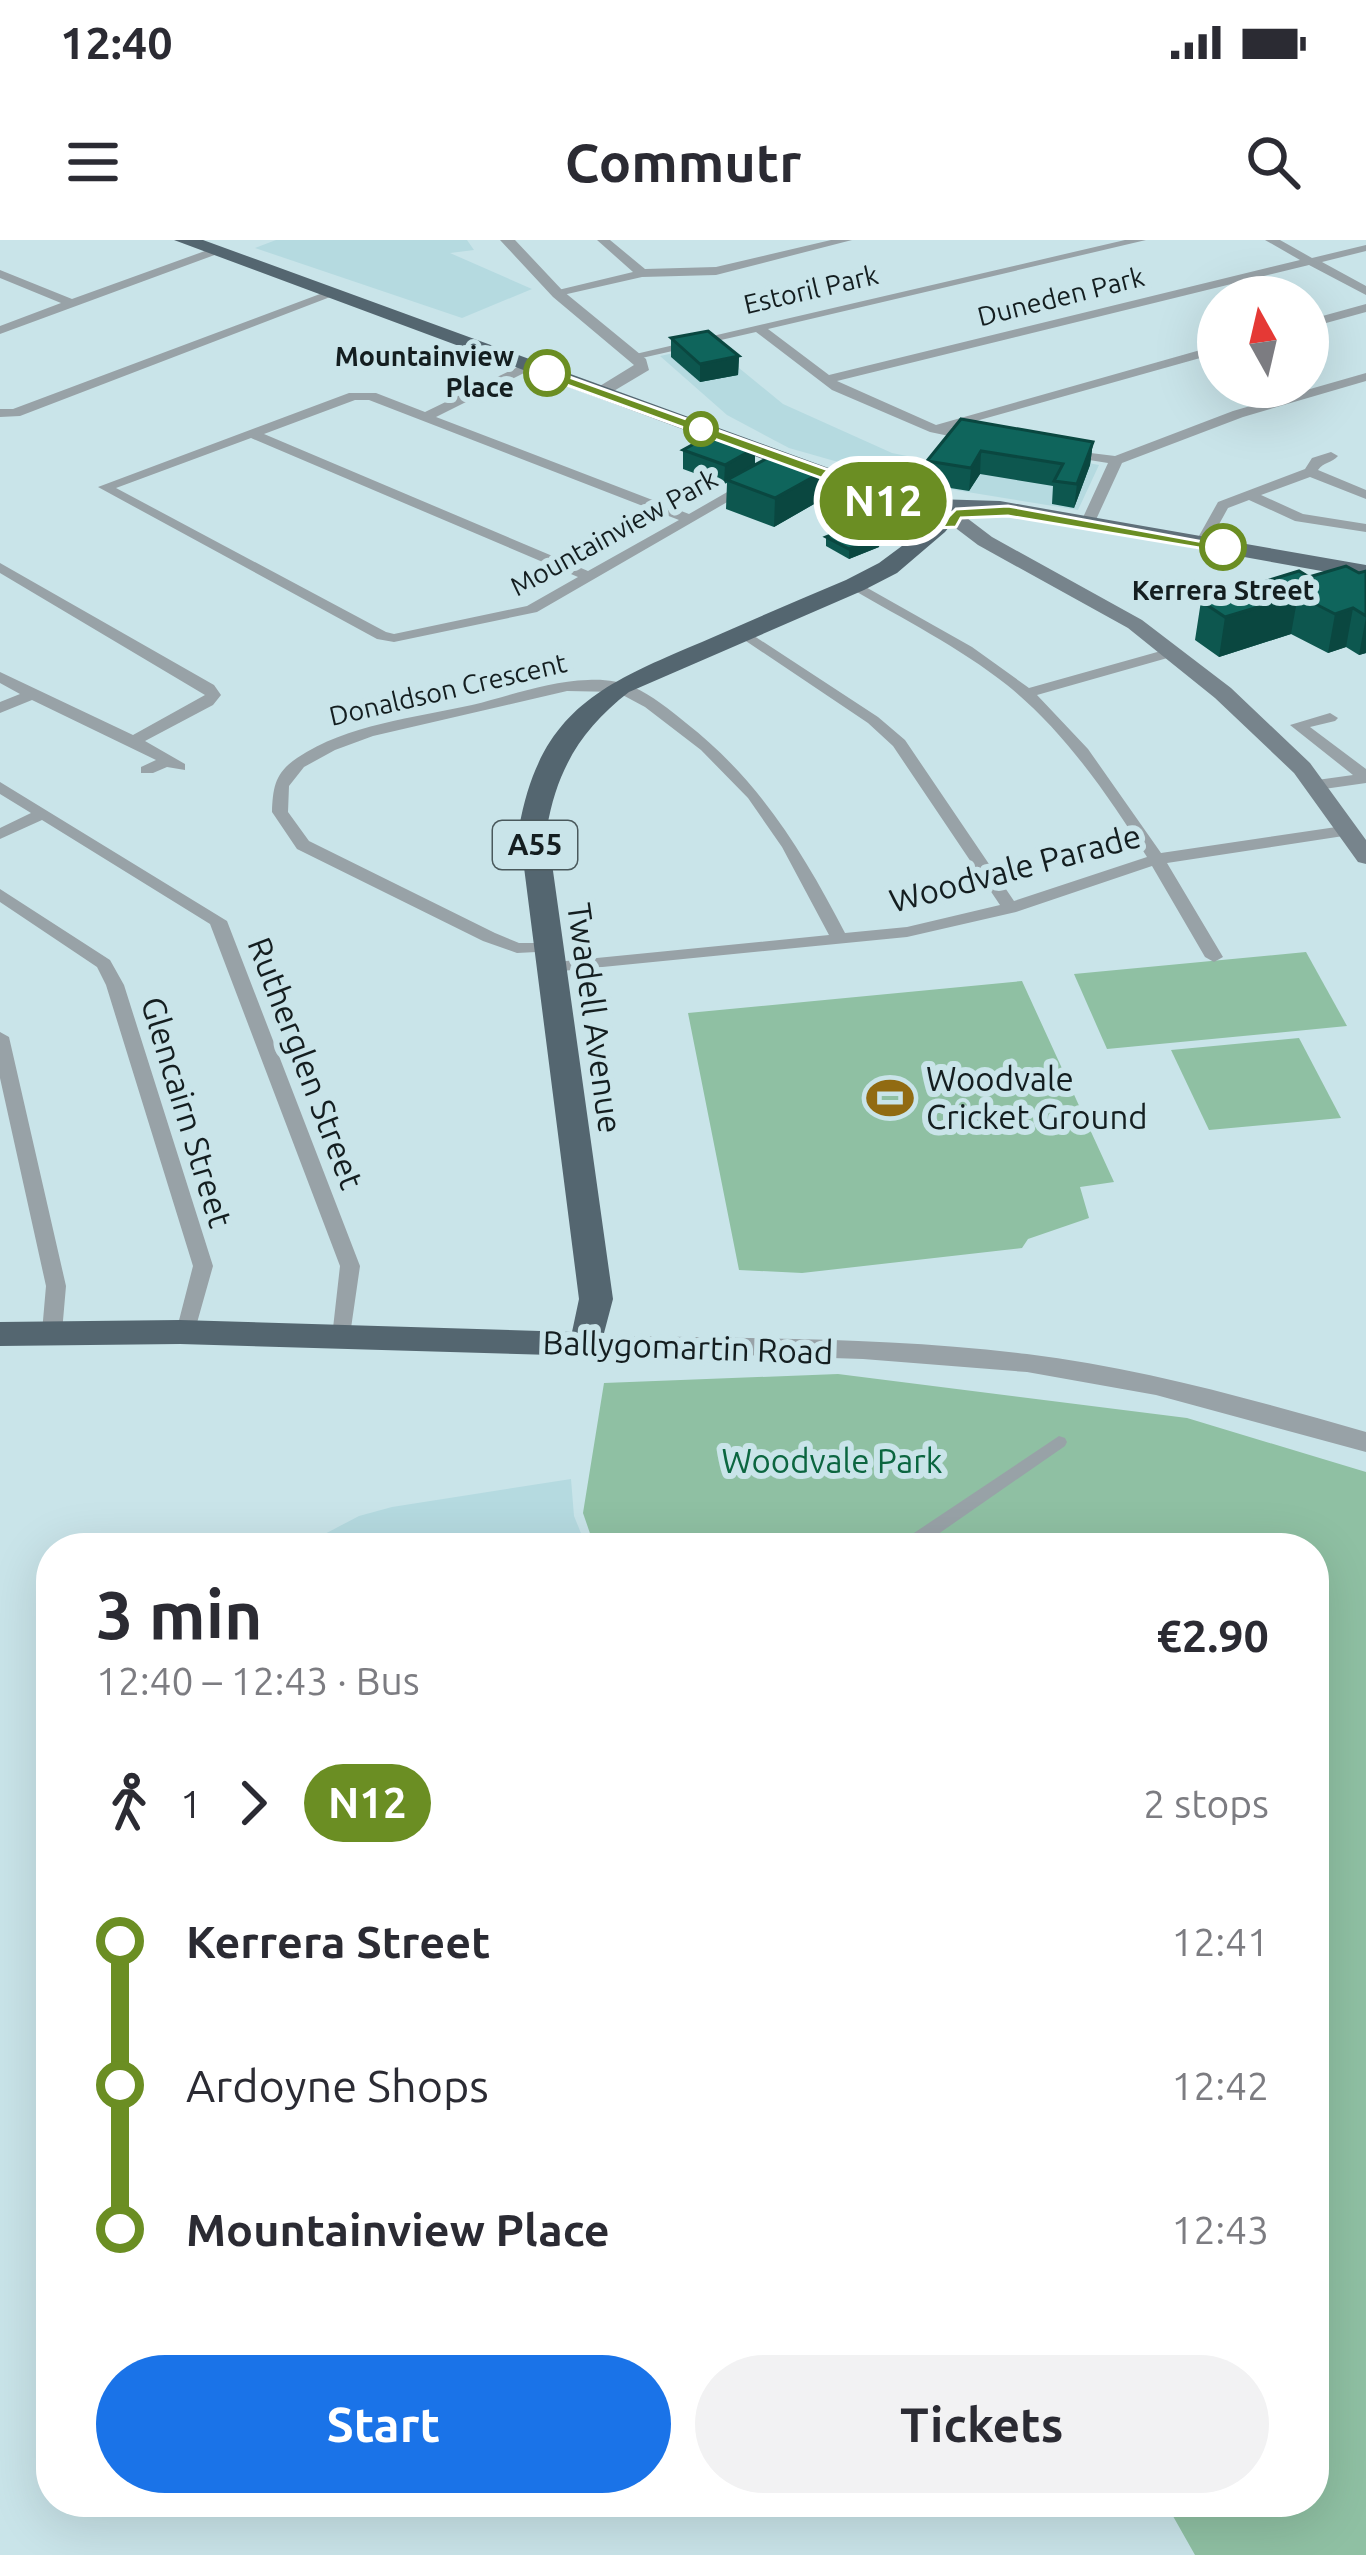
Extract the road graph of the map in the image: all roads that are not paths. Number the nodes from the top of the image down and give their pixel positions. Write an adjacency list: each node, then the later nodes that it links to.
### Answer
1 (184, 240): 8 (highway)
2 (507, 240): 14 (street)
3 (603, 240): 10 (street)
4 (846, 240): 10 (street)
5 (1139, 240): 18 (street, Estoril Park)
6 (1270, 240): 9 (street)
7 (1366, 248): 9 (street, Duneden Park)
8 (216, 251): 13 (highway); 15 (street)
9 (1310, 261): 12 (street); 24 (street, Duneden Park)
10 (642, 273): 14 (street)
11 (0, 274): 15 (street)
12 (1366, 291)
13 (332, 294): 22 (highway); 26 (street)
14 (558, 294): 20 (street)
15 (73, 304): 19 (street)
16 (1366, 308): 17 (street)
17 (1329, 318)
18 (758, 327): 20 (street, Estoril Park); 24 (street)
19 (0, 330)
20 (633, 356): 25 (street)
21 (1197, 356): 28 (street)
22 (528, 366): 25 (highway); 27 (street)
23 (1366, 377): 33 (street)
24 (825, 380): 28 (street)
25 (601, 392): 36 (highway)
26 (0, 413)
27 (425, 417): 29 (street); 41 (street)
28 (935, 429): 30 (street)
29 (251, 433): 48 (street); 48 (street, Mountainview Park)
30 (979, 438)
31 (1044, 448): 33 (street)
32 (1331, 456): 34 (street)
33 (1116, 460): 42 (street)
34 (1310, 471): 37 (street); 38 (street)
35 (760, 480): 41 (street, Mountainview Park)
36 (859, 487): 39 (highway); 40 (highway)
37 (1250, 495): 43 (street); 44 (street)
38 (1366, 495)
39 (907, 516): 40 (highway); 45 (highway)
40 (944, 518): 42 (main road); 45 (highway, Twadell Avenue / A55); 51 (main road)
41 (690, 519): 48 (street, Mountainview Park)
42 (1087, 524): 44 (main road)
43 (1366, 528)
44 (1202, 543): 47 (main road)
45 (903, 553): 49 (highway, Twadell Avenue / A55)
46 (0, 567): 58 (street)
47 (1366, 572)
48 (586, 576)
49 (856, 585): 50 (highway, Twadell Avenue / A55); 54 (street)
50 (742, 632): 53 (highway, Twadell Avenue / A55); 69 (street)
51 (1173, 652): 54 (street); 61 (main road)
52 (0, 677): 55 (street)
53 (620, 686): 70 (street); 71 (highway, Twadell Avenue / A55); 71 (street, Donaldson Crescent)
54 (1027, 693): 67 (street)
55 (31, 695): 56 (street); 58 (street)
56 (0, 708)
57 (1330, 718): 60 (street)
58 (136, 739): 59 (street)
59 (146, 770)
60 (1366, 777): 61 (street)
61 (1317, 785): 64 (main road)
62 (0, 787): 63 (street, Rutherglen Street)
63 (43, 813): 65 (street); 77 (street, Rutherglen Street)
64 (1350, 830): 66 (main road); 67 (street, Woodvale Parade)
65 (0, 834)
66 (1366, 857)
67 (1157, 860): 69 (street, Woodvale Parade); 72 (street)
68 (0, 894): 75 (street, Glencairn Street)
69 (1010, 908): 70 (street, Woodvale Parade)
70 (840, 940): 71 (street, Woodvale Parade)
71 (551, 957): 78 (highway, Twadell Avenue / A55)
72 (1214, 957)
73 (0, 1037): 74 (street)
74 (52, 1332): 75 (highway, Ballygomartin Road); 76 (highway, Ballygomartin Road)
75 (186, 1332): 77 (highway, Ballygomartin Road)
76 (0, 1334)
77 (342, 1337): 78 (highway, Ballygomartin Road)
78 (587, 1344): 80 (street, Ballygomartin Road)
79 (1059, 1442): 81 (street)
80 (1366, 1442)
81 (927, 1533)

